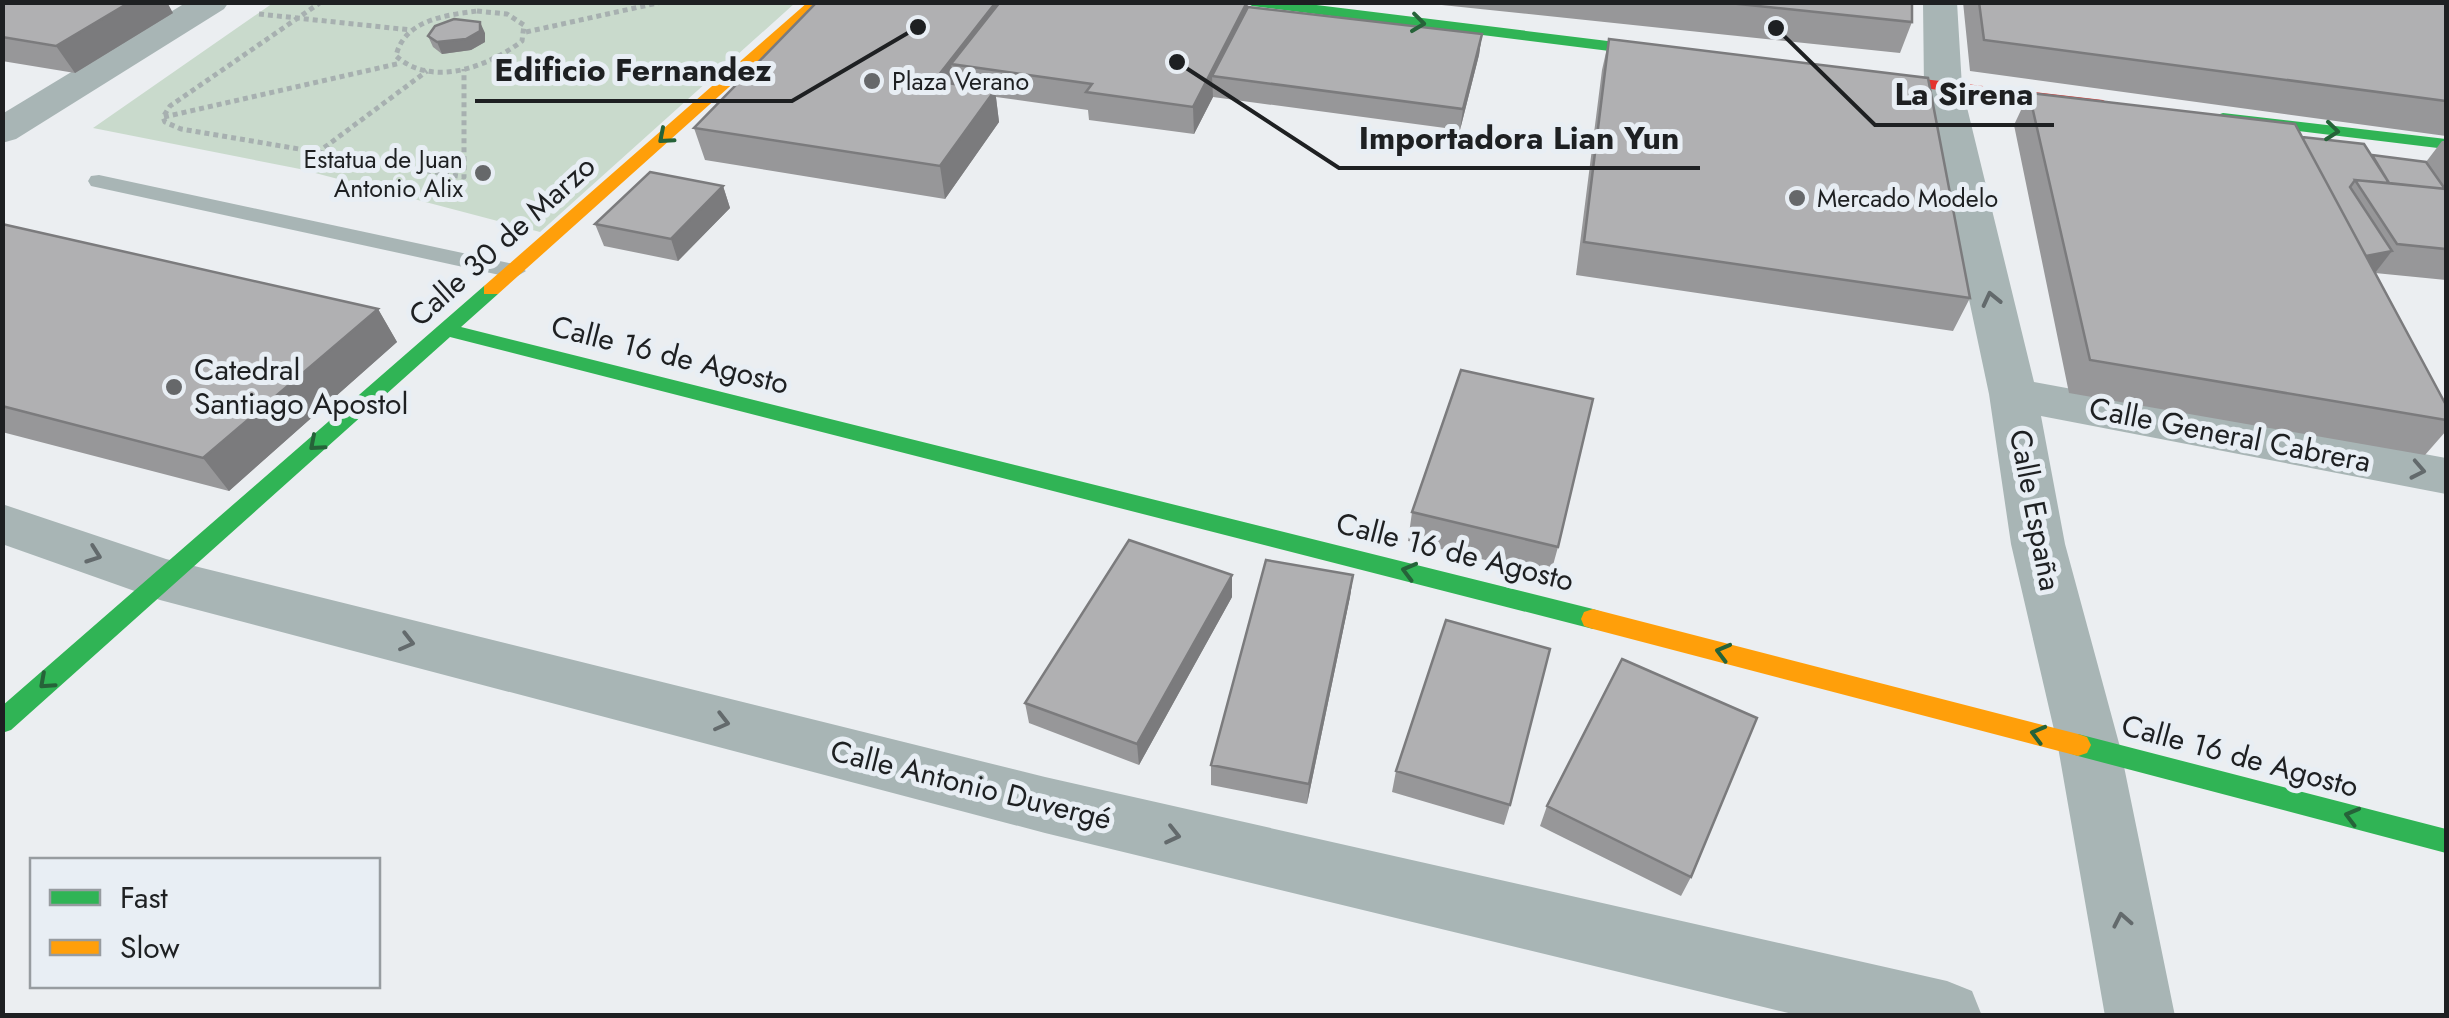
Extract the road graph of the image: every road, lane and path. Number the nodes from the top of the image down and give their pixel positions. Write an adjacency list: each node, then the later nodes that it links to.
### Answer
1 (212, 2): 19 (street)
2 (321, 2): 7 (path)
3 (662, 2): 9 (path)
4 (817, 2): 23 (main road, Calle 30 de Marzo, one-way to 23)
5 (1252, 2): 10 (main road, one-way to 10)
6 (1940, 2): 15 (street, Calle España)
7 (298, 19): 8 (path); 18 (path)
8 (412, 30): 9 (path); 11 (path)
9 (526, 32): 12 (path)
10 (1706, 58)
11 (402, 63): 13 (path); 18 (path)
12 (464, 69): 13 (path); 21 (path)
13 (427, 71): 21 (path)
14 (1824, 72): 15 (main road)
15 (1943, 86): 16 (main road); 25 (street, Calle España, one-way to 15)
16 (2117, 106)
17 (2194, 115): 20 (main road, one-way to 20)
18 (163, 118): 21 (path)
19 (2, 131)
20 (2446, 144)
21 (316, 154)
22 (99, 181): 23 (lane)
23 (514, 270): 24 (main road, Calle 30 de Marzo)
24 (447, 330): 28 (main road, Calle 30 de Marzo, one-way to 28); 30 (main road, Calle 16 de Agosto, one-way to 24)
25 (2013, 394): 26 (street, Calle General Cabrera, one-way to 26); 30 (street, Calle España)
26 (2446, 476)
27 (2, 522): 28 (street, Calle Antonio Duvergé, one-way to 28)
28 (160, 579): 29 (main road, Calle 30 de Marzo, one-way to 29); 32 (street, Calle Antonio Duvergé, one-way to 32)
29 (2, 722)
30 (2089, 747): 31 (main road, Calle 16 de Agosto, one-way to 30); 33 (street, Calle España, one-way to 30)
31 (2446, 841)
32 (1948, 1016)
33 (2140, 1016)

